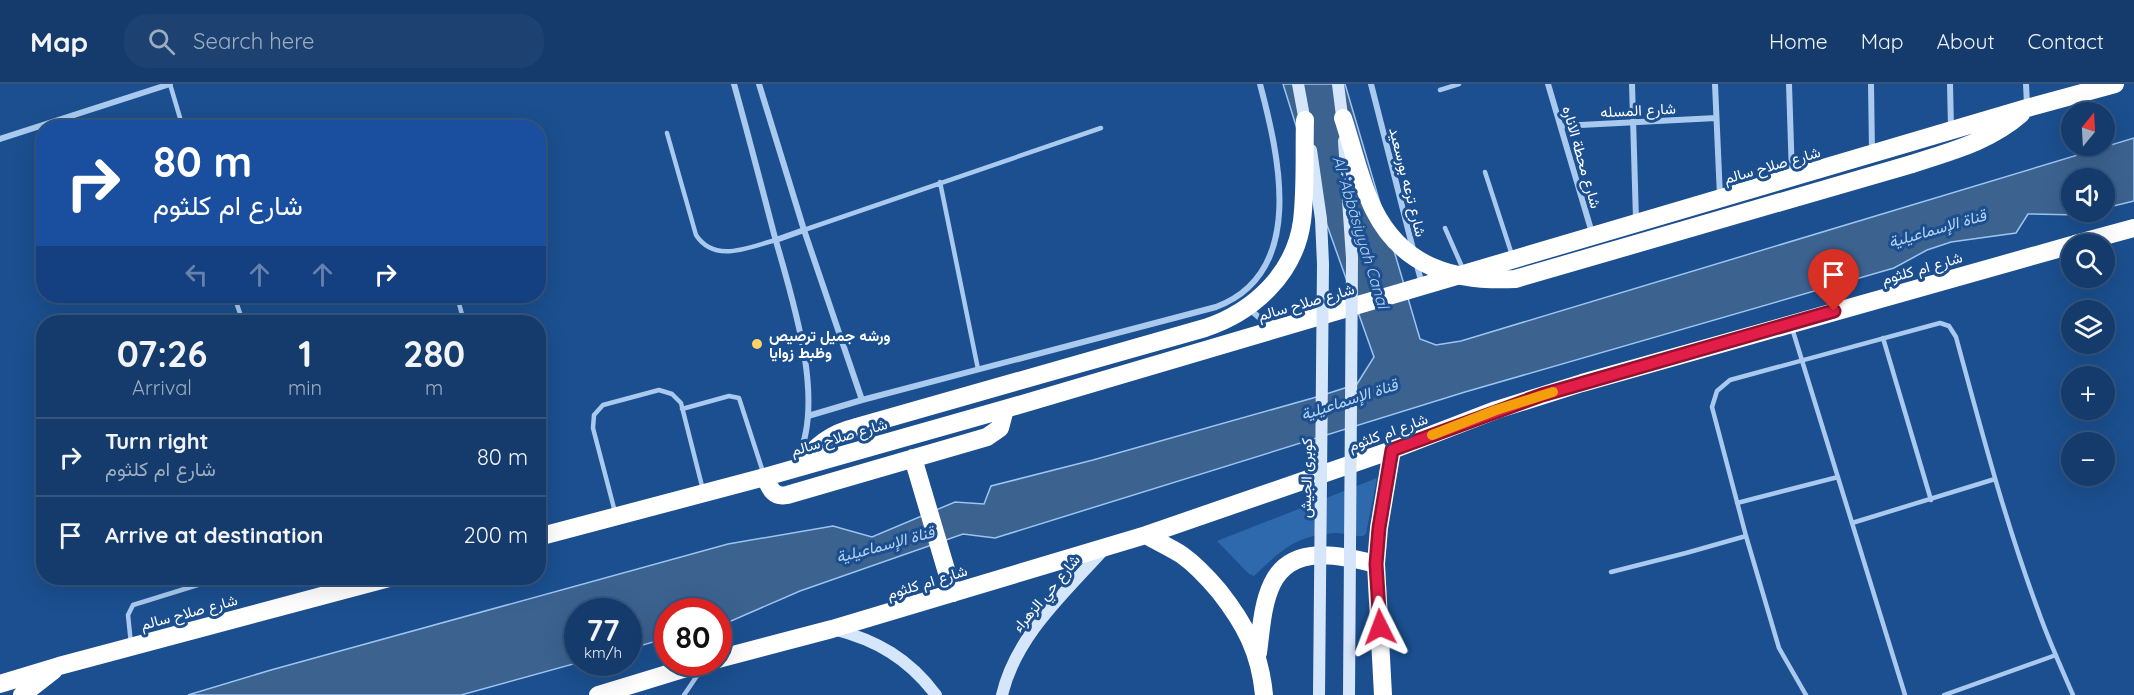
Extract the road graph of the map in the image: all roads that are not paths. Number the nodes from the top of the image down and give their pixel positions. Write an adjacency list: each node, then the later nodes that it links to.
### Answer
1 (170, 84): 21 (street); 22 (lane)
2 (734, 84): 42 (street)
3 (759, 84): 39 (street)
4 (1260, 84): 47 (street)
5 (1298, 84): 23 (main road, كوبرى الجيش, bridge)
6 (1338, 84): 19 (main road, bridge)
7 (1371, 84): 46 (street, شارع ترعه بورسعيد)
8 (1459, 84): 17 (lane)
9 (1548, 84): 25 (street, شارع محطة الاناره)
10 (1632, 84): 24 (street)
11 (1715, 84): 20 (street)
12 (1789, 84): 33 (street)
13 (1871, 84): 31 (street)
14 (1950, 84): 28 (street)
15 (2026, 84): 18 (street)
16 (2112, 84): 18 (highway, شارع صلاح سالم)
17 (1440, 90)
18 (2027, 108): 19 (highway, bridge); 28 (highway, شارع صلاح سالم)
19 (1343, 118): 93 (main road, bridge)
20 (1716, 118): 24 (street, شارع المسله); 35 (street)
21 (67, 120)
22 (181, 120)
23 (1305, 120): 59 (highway, bridge); 92 (main road, كوبرى الجيش, bridge)
24 (1633, 123): 25 (street, شارع المسله); 36 (street)
25 (1561, 126): 41 (street, شارع محطة الاناره)
26 (1101, 128): 34 (lane)
27 (36, 129): 30 (street)
28 (1951, 131): 31 (highway, شارع صلاح سالم)
29 (667, 133): 42 (lane)
30 (0, 139)
31 (1872, 154): 33 (highway, شارع صلاح سالم)
32 (1485, 172): 44 (lane)
33 (1792, 178): 35 (highway, شارع صلاح سالم)
34 (940, 182): 39 (lane); 52 (lane)
35 (1720, 199): 36 (highway, شارع صلاح سالم)
36 (1636, 224): 41 (highway, شارع صلاح سالم)
37 (1445, 228): 45 (lane)
38 (2134, 228): 40 (highway, شارع ام كلثوم)
39 (804, 230): 42 (street); 53 (street)
40 (2112, 234)
41 (1593, 236): 44 (highway, شارع صلاح سالم)
42 (776, 240): 56 (street)
43 (2061, 248): 48 (highway, شارع ام كلثوم)
44 (1514, 260): 45 (highway, شارع صلاح سالم)
45 (1464, 274): 46 (highway, شارع صلاح سالم)
46 (1422, 286): 49 (highway, شارع صلاح سالم)
47 (1240, 295): 49 (street); 52 (street)
48 (1791, 323): 51 (lane); 57 (highway, شارع ام كلثوم)
49 (1293, 324): 54 (highway, شارع صلاح سالم)
50 (1883, 338): 51 (lane); 62 (lane); 64 (lane)
51 (1802, 359): 61 (lane); 65 (lane)
52 (978, 369): 53 (street)
53 (862, 400): 56 (street)
54 (1005, 409): 58 (highway); 59 (highway, شارع صلاح سالم)
55 (682, 410): 60 (lane); 63 (lane); 66 (lane)
56 (808, 416): 59 (street)
57 (1392, 450): 69 (highway, شارع ام كلثوم); 72 (highway)
58 (913, 458): 60 (highway); 76 (highway)
59 (796, 468): 60 (highway, شارع صلاح سالم)
60 (765, 477): 63 (highway, شارع صلاح سالم)
61 (1838, 477): 65 (lane); 67 (lane)
62 (1995, 479): 64 (lane); 80 (lane)
63 (704, 493): 66 (highway, شارع صلاح سالم)
64 (1931, 500): 67 (lane)
65 (1737, 503): 70 (lane)
66 (616, 516): 68 (highway, شارع صلاح سالم)
67 (1852, 523): 96 (lane)
68 (546, 535)
69 (1146, 535): 71 (highway, شارع ام كلثوم); 81 (highway)
70 (1746, 536): 73 (lane); 95 (lane)
71 (1105, 548): 76 (highway, شارع ام كلثوم); 90 (main road, شارع حي الزهراء)
72 (1376, 564): 81 (highway); 94 (highway)
73 (1611, 572)
74 (201, 585): 78 (lane)
75 (363, 585): 78 (highway, شارع صلاح سالم)
76 (953, 593): 77 (highway, شارع ام كلثوم)
77 (832, 629): 79 (highway, شارع ام كلثوم); 89 (main road)
78 (132, 646): 82 (highway, شارع صلاح سالم)
79 (732, 655)
80 (2056, 655): 97 (lane); 98 (lane)
81 (1257, 657): 91 (highway)
82 (59, 666): 85 (highway, شارع صلاح سالم); 86 (highway)
83 (661, 676): 87 (highway)
84 (696, 676): 88 (lane)
85 (0, 684)
86 (22, 695)
87 (598, 695)
88 (684, 695)
89 (936, 695)
90 (1002, 695)
91 (1264, 695)
92 (1319, 695)
93 (1349, 695)
94 (1383, 695)
95 (1806, 695)
96 (1905, 695)
97 (1944, 695)
98 (2073, 695)

